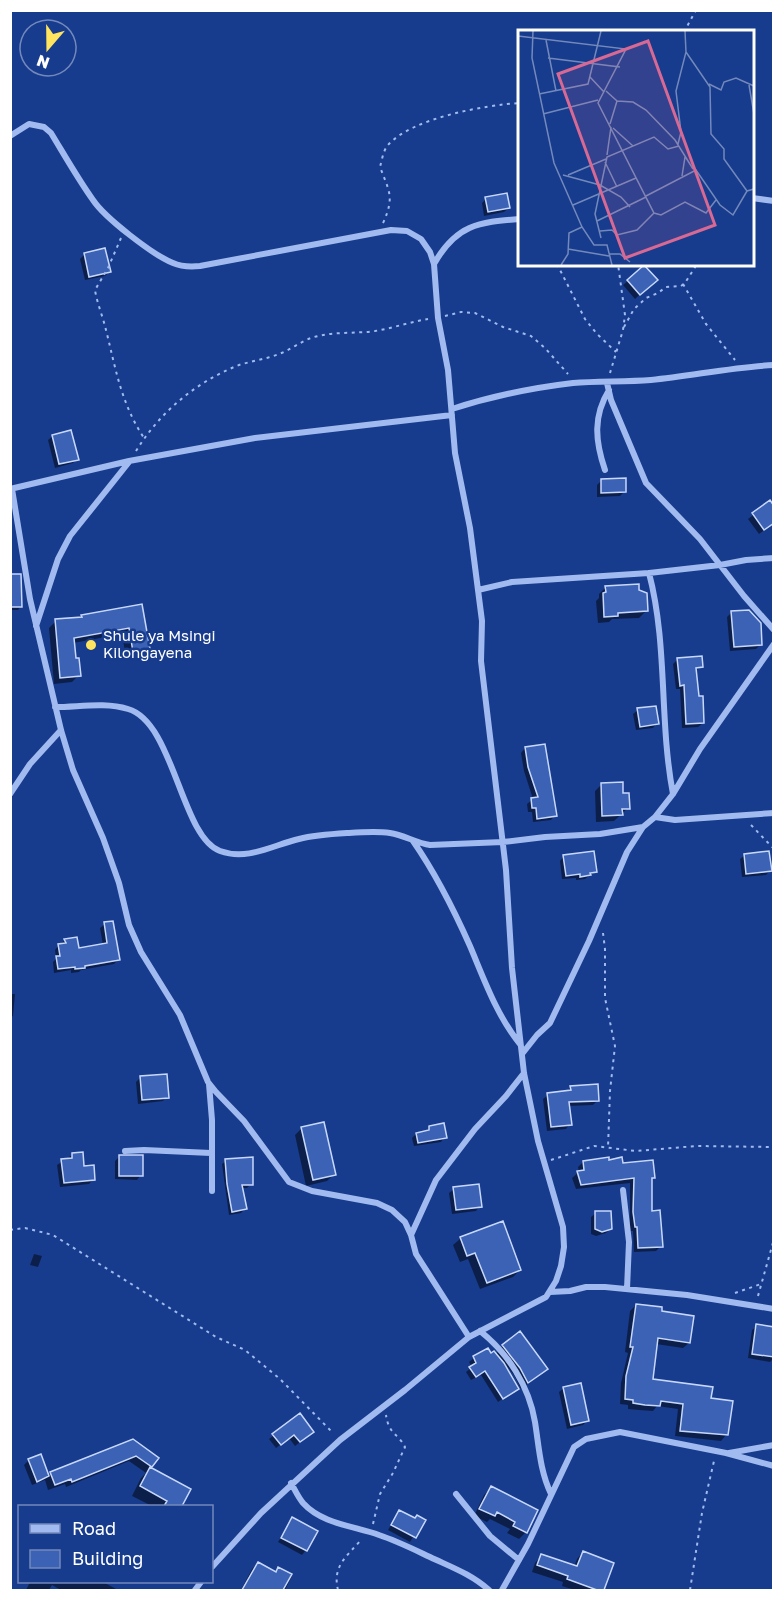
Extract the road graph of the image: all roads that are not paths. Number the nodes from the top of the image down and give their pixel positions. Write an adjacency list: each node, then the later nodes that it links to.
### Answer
1 (10, 136): 5 (street)
2 (754, 198): 3 (street)
3 (774, 201)
4 (518, 219): 5 (street)
5 (434, 264): 8 (street)
6 (774, 365): 7 (street)
7 (608, 386): 8 (street); 10 (street); 13 (street)
8 (452, 412): 9 (street); 15 (street)
9 (129, 461): 11 (street); 16 (street)
10 (605, 470)
11 (11, 489): 16 (street)
12 (774, 558): 13 (street)
13 (720, 565): 14 (street); 17 (street)
14 (649, 573): 15 (street); 22 (street)
15 (478, 590): 27 (street)
16 (36, 626): 19 (street)
17 (774, 630)
18 (774, 644): 22 (street)
19 (55, 707): 20 (street); 26 (street)
20 (61, 730): 21 (street); 31 (street)
21 (10, 794)
22 (673, 794): 24 (street)
23 (774, 813): 24 (street)
24 (655, 817): 25 (street)
25 (643, 826): 27 (street); 29 (street)
26 (412, 840): 27 (street); 28 (street)
27 (503, 842): 28 (street)
28 (520, 1044): 29 (street)
29 (522, 1054): 30 (street)
30 (524, 1073): 36 (street); 38 (street)
31 (208, 1082): 33 (street); 36 (street)
32 (125, 1151): 33 (street)
33 (211, 1153): 35 (street)
34 (623, 1190): 37 (street)
35 (212, 1191)
36 (411, 1235): 41 (street)
37 (627, 1289): 38 (street); 39 (street)
38 (550, 1292): 40 (street)
39 (774, 1309)
40 (480, 1331): 41 (street); 47 (street)
41 (469, 1336): 45 (street)
42 (774, 1445): 43 (street)
43 (726, 1453): 44 (street); 47 (street)
44 (774, 1467)
45 (291, 1483): 49 (street); 50 (street)
46 (456, 1494): 48 (street)
47 (551, 1494): 48 (street)
48 (519, 1560): 51 (street)
49 (213, 1566)
50 (489, 1590)
51 (502, 1590)

